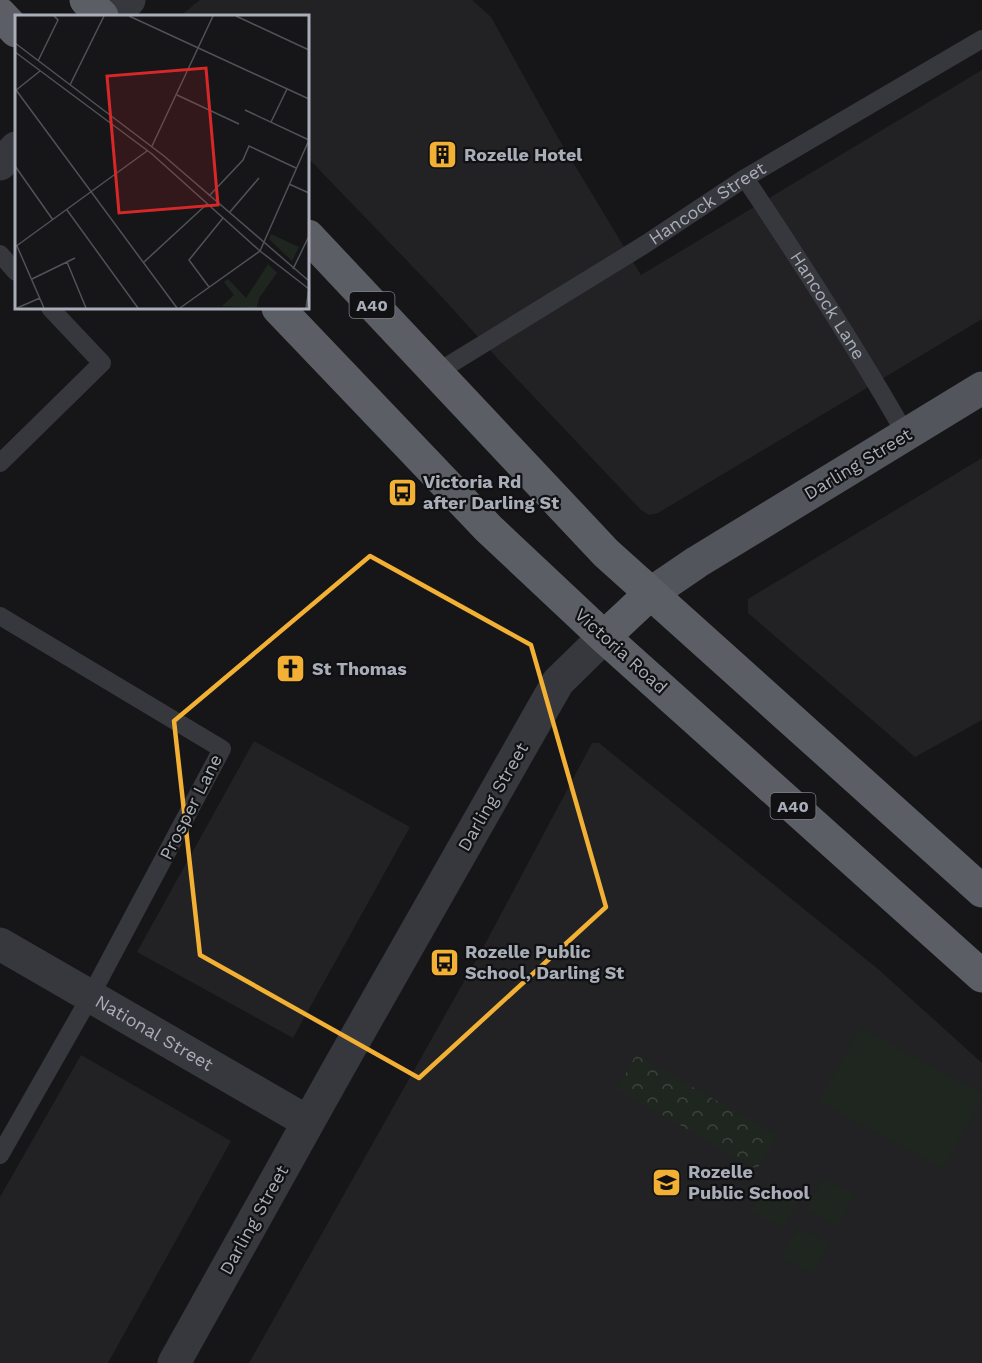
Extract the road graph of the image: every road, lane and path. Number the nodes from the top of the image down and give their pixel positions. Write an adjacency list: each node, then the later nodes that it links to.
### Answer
1 (86, 0): 4 (highway)
2 (129, 0): 5 (street)
3 (0, 14): 6 (highway)
4 (101, 15)
5 (110, 15)
6 (15, 30)
7 (982, 39): 10 (lane, Hancock Street)
8 (15, 149): 9 (street)
9 (0, 164)
10 (745, 178): 16 (lane, Hancock Street); 18 (lane, Hancock Lane)
11 (309, 237): 16 (highway, A40)
12 (0, 254): 13 (lane)
13 (15, 271)
14 (51, 309): 19 (lane)
15 (279, 309): 22 (highway, Victoria Road / A40)
16 (436, 373): 20 (highway, A40)
17 (982, 388): 18 (main road, Darling Street)
18 (906, 435): 20 (main road, Darling Street)
19 (0, 463)
20 (650, 594): 22 (highway, Darling Street); 23 (highway, A40)
21 (0, 616): 26 (lane, Prosper Lane)
22 (604, 637): 25 (highway, Victoria Road / A40); 27 (street, Darling Street)
23 (982, 891)
24 (0, 944): 26 (street, National Street)
25 (982, 976)
26 (90, 997): 27 (street, National Street); 28 (lane, Prosper Lane)
27 (308, 1122): 29 (street, Darling Street)
28 (0, 1155)
29 (174, 1363)

